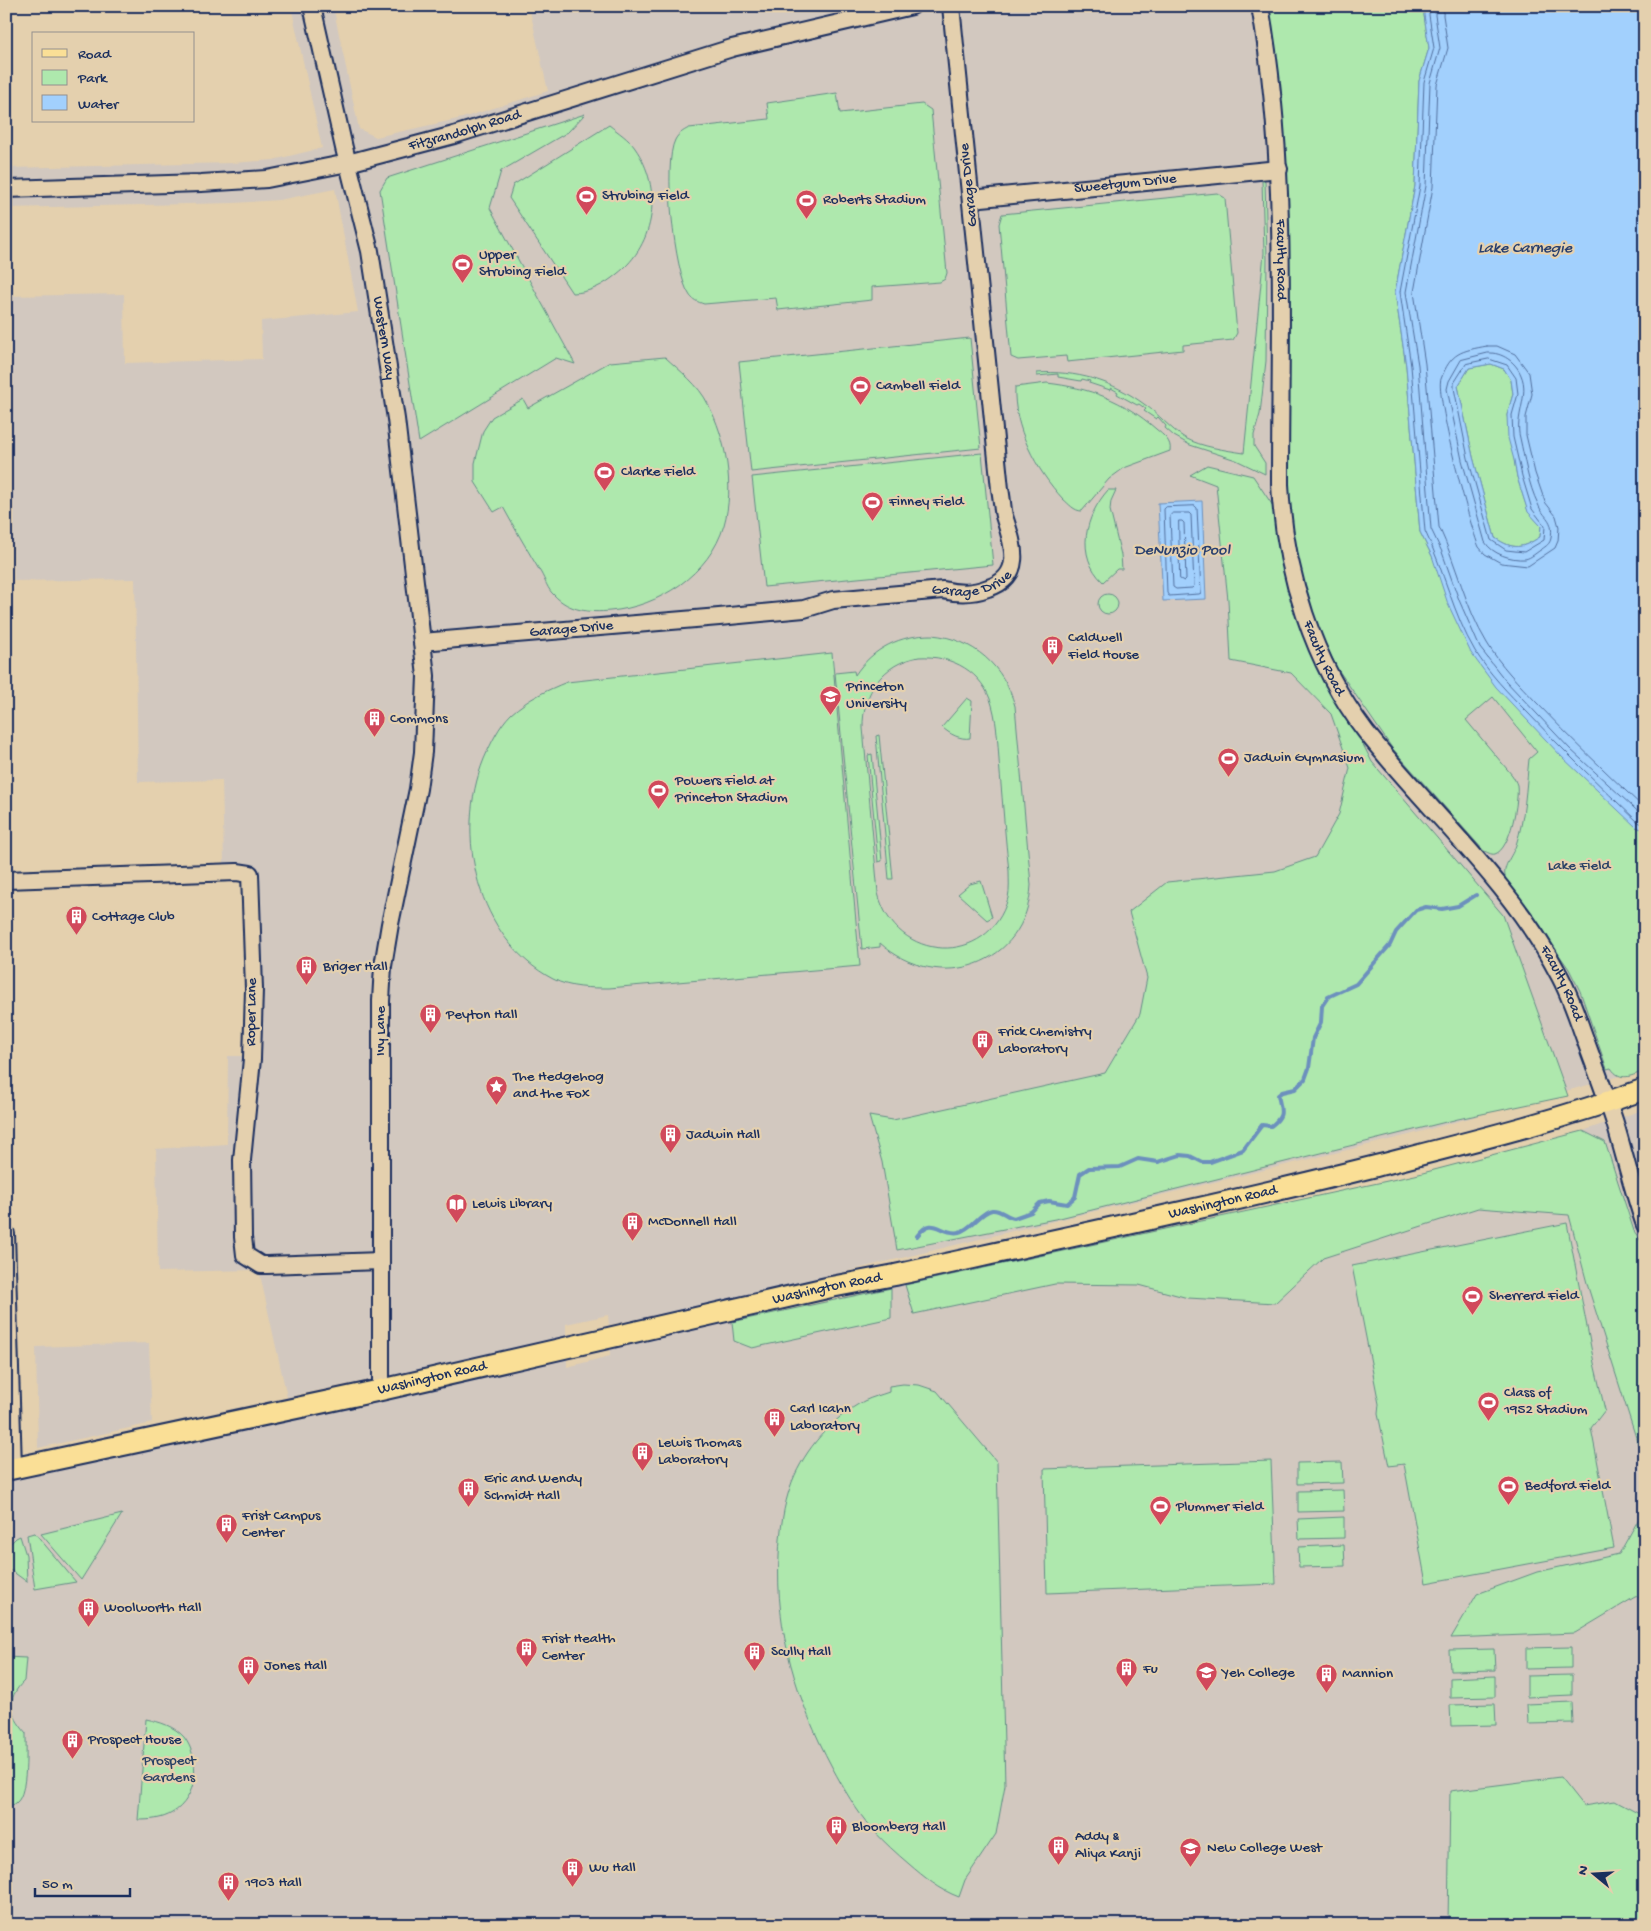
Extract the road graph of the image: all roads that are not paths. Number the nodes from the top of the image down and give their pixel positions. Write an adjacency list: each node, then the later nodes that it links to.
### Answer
1 (312, 6): 5 (street, Western Way)
2 (912, 6): 5 (street, Fitzrandolph Road)
3 (951, 6): 8 (street, Garage Drive)
4 (1260, 6): 6 (street, Faculty Road)
5 (348, 163): 7 (street, Fitzrandolph Road); 9 (street, Western Way)
6 (1279, 169): 8 (street, Sweetgum Drive); 13 (street, Faculty Road)
7 (6, 189)
8 (971, 199): 9 (street, Garage Drive)
9 (422, 642): 10 (street, Western Way)
10 (426, 676): 16 (street, Ivy Lane)
11 (6, 880): 16 (street, Roper Lane)
12 (1645, 1089): 13 (main road, Washington Road)
13 (1607, 1102): 14 (street, Faculty Road); 17 (main road, Washington Road)
14 (1645, 1224)
15 (6, 1234): 18 (street)
16 (381, 1260): 17 (street, Ivy Lane)
17 (381, 1390): 18 (main road, Washington Road)
18 (9, 1469)

